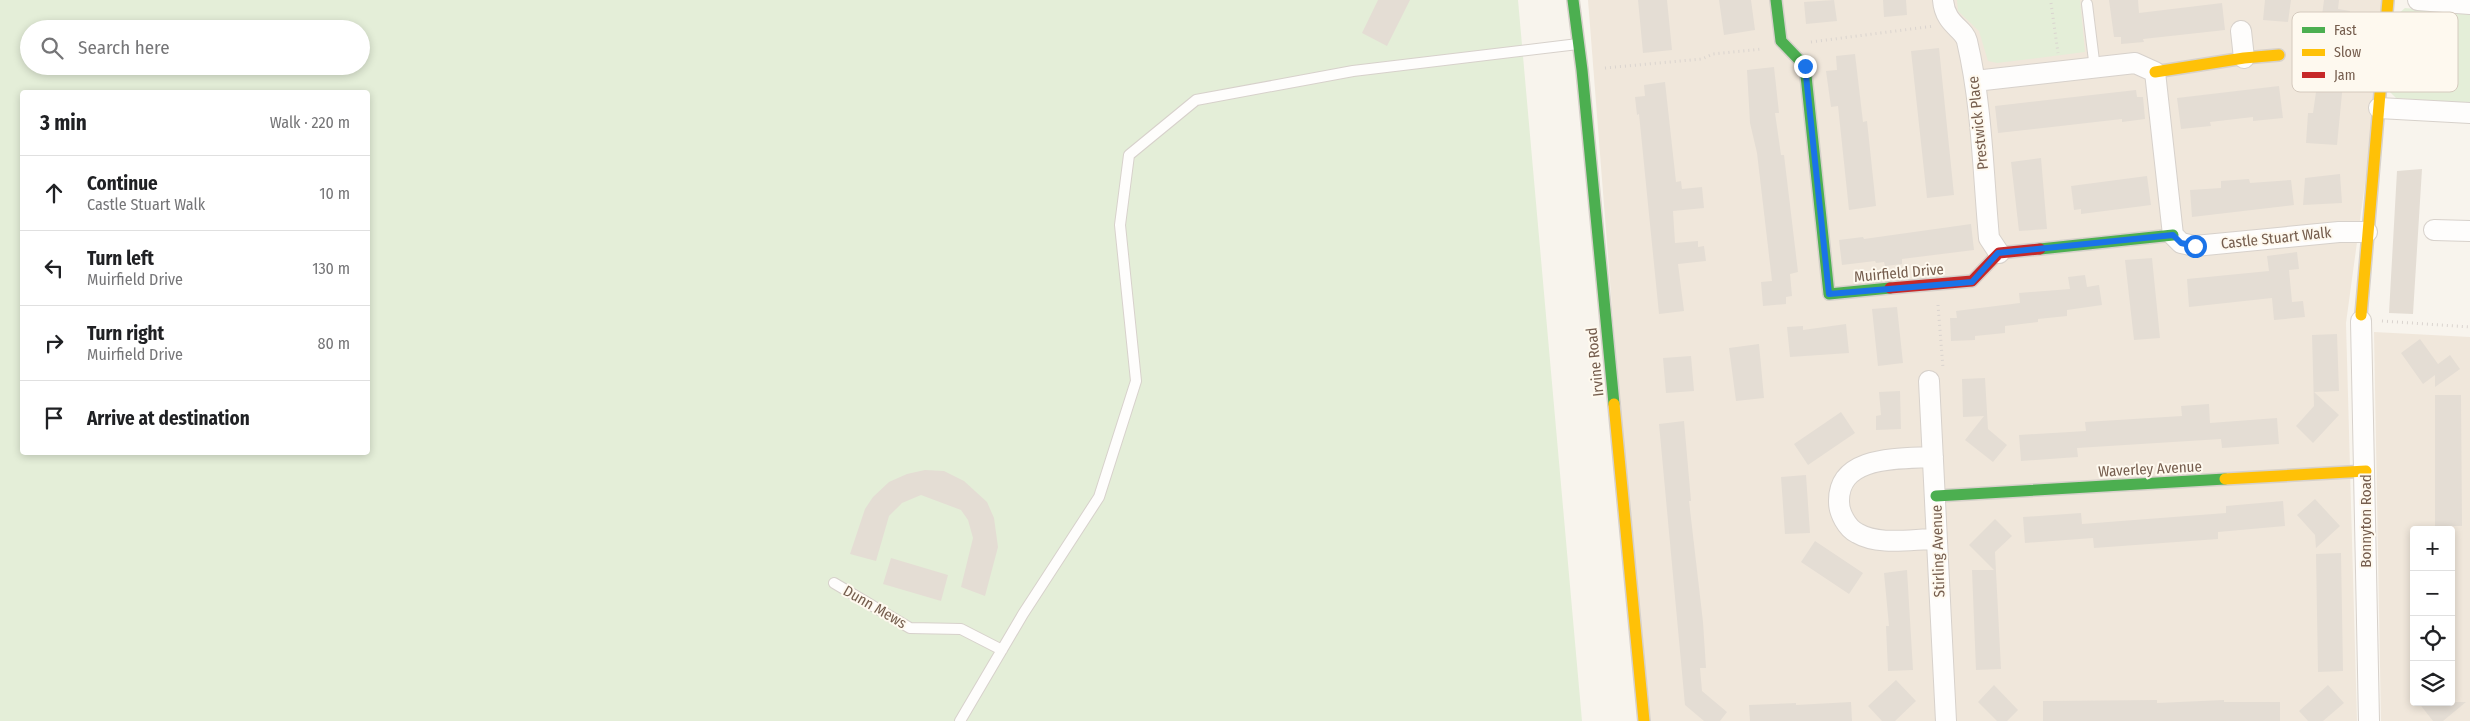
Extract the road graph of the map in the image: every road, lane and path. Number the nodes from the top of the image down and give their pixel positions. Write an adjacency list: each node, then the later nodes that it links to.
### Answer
1 (1573, 0): 11 (street, Irvine Road)
2 (1776, 0): 10 (street)
3 (1942, 0): 8 (street, Prestwick Place)
4 (2418, 0): 7 (street)
5 (2052, 3): 17 (path)
6 (2087, 4): 15 (lane)
7 (2470, 4)
8 (1949, 22): 13 (path); 19 (street, Prestwick Place)
9 (2242, 31): 14 (street)
10 (1781, 41): 13 (street, Muirfield Drive); 16 (path)
11 (1579, 44): 16 (street, Irvine Road); 37 (lane)
12 (2279, 55): 14 (street)
13 (1796, 56): 28 (street, Muirfield Drive)
14 (2244, 58): 18 (street)
15 (2095, 68): 17 (street); 18 (street)
16 (1582, 70): 39 (street, Irvine Road)
17 (2061, 71): 19 (street)
18 (2155, 72): 26 (street)
19 (1975, 81): 27 (street, Prestwick Place)
20 (2379, 92): 21 (street, Bonnyton Road)
21 (2378, 108): 22 (street); 25 (street, Bonnyton Road)
22 (2470, 113)
23 (2434, 230): 24 (street)
24 (2470, 231)
25 (2367, 232): 26 (street, Castle Stuart Walk); 29 (street, Bonnyton Road)
26 (2173, 235): 27 (street)
27 (1998, 253): 28 (street, Muirfield Drive)
28 (1937, 286): 31 (path)
29 (2361, 320): 30 (path); 33 (street, Bonnyton Road)
30 (2470, 327)
31 (1929, 381): 32 (street, Stirling Avenue)
32 (1932, 457): 34 (street, Stirling Avenue); 35 (street)
33 (2366, 471): 34 (street, Waverley Avenue); 41 (street, Bonnyton Road)
34 (1936, 496): 35 (street, Stirling Avenue)
35 (1936, 538): 40 (street, Stirling Avenue)
36 (834, 583): 37 (lane, Dunn Mews)
37 (1002, 650): 38 (lane)
38 (960, 721)
39 (1644, 721)
40 (1946, 721)
41 (2369, 721)

